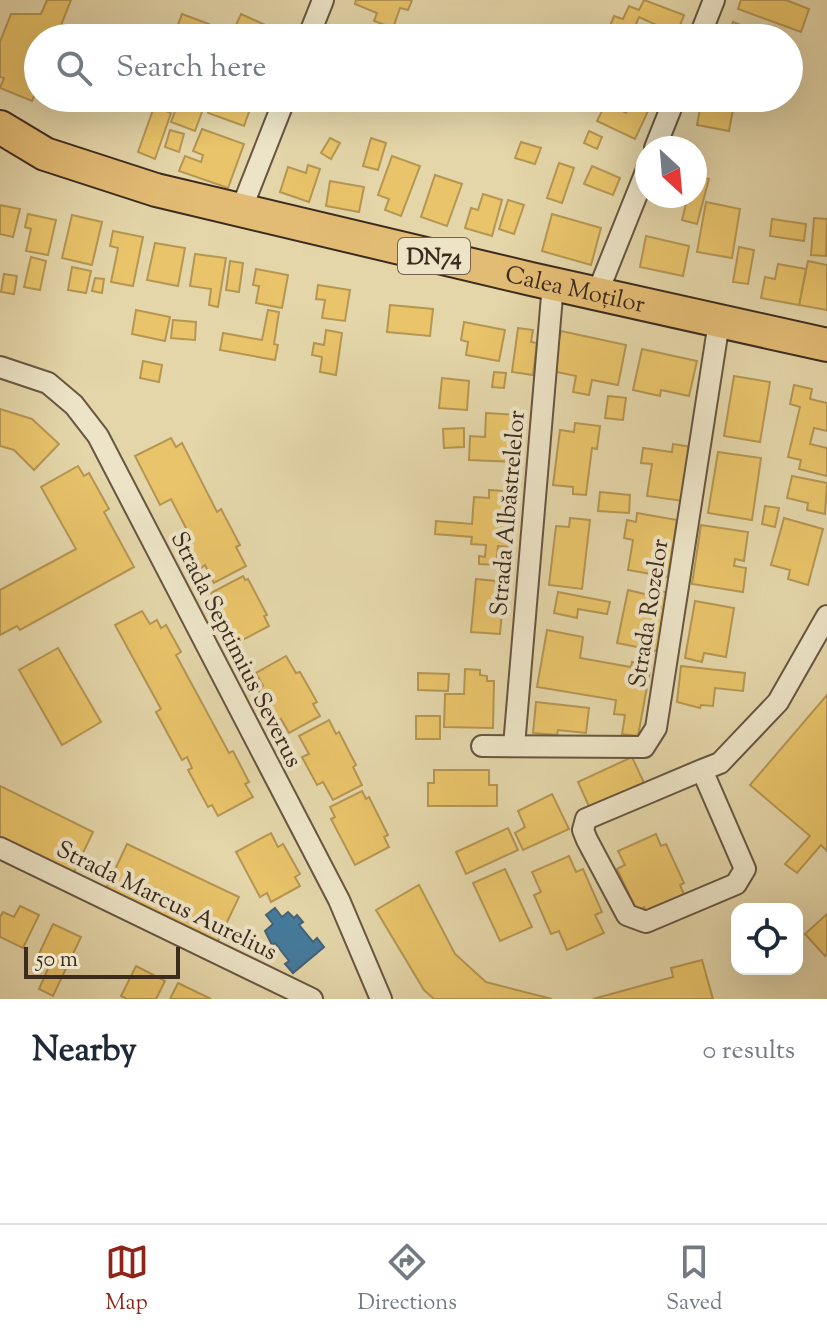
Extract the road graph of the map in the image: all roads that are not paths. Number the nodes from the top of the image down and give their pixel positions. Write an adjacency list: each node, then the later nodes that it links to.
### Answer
1 (323, 0): 3 (street)
2 (714, 0): 4 (street)
3 (314, 24)
4 (705, 24)
5 (280, 112): 12 (street)
6 (669, 112): 8 (street)
7 (0, 127): 10 (main road, Calea Moților / DN74)
8 (660, 136)
9 (0, 148): 10 (main road, Calea Moților / DN74)
10 (45, 154): 12 (main road, Calea Moților / DN74)
11 (635, 199): 14 (street)
12 (241, 210): 13 (main road, Calea Moților / DN74)
13 (553, 284): 14 (main road, Calea Moților / DN74); 20 (street, Strada Albăstrelelor)
14 (597, 294): 15 (main road, Calea Moților / DN74)
15 (719, 322): 16 (main road, Calea Moților / DN74); 20 (street, Strada Rozelor)
16 (827, 345)
17 (0, 367): 24 (street, Strada Septimius Severus)
18 (827, 616): 21 (street)
19 (482, 746): 20 (street, Strada Rozelor)
20 (514, 746)
21 (702, 770): 21 (street)
22 (0, 848): 23 (street, Strada Marcus Aurelius)
23 (312, 999)
24 (381, 999)

